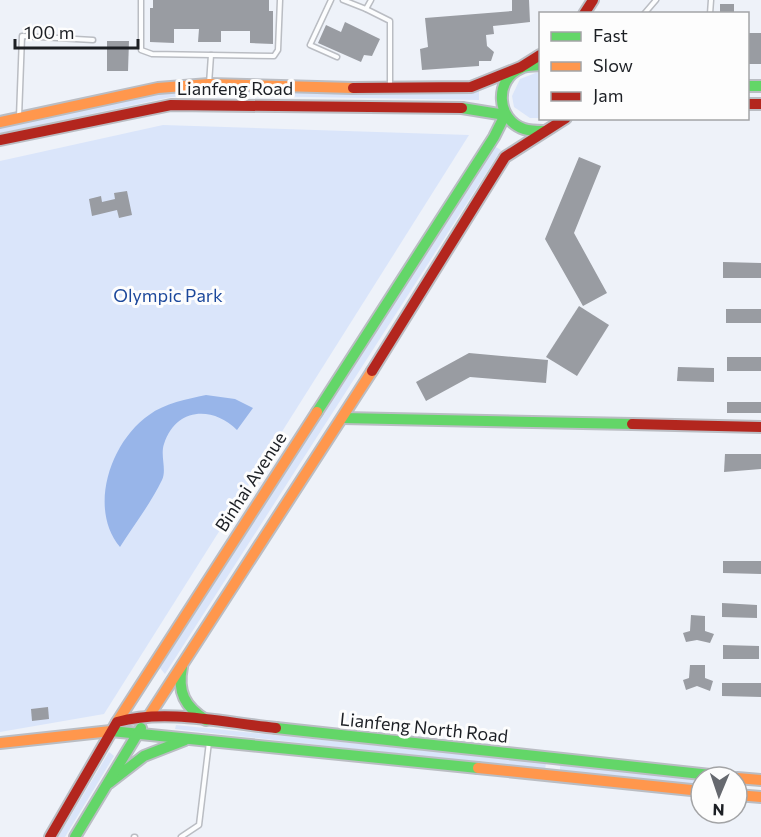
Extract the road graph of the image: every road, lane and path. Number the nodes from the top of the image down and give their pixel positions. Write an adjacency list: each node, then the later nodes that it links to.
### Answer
1 (141, 0): 10 (lane)
2 (280, 0): 10 (lane)
3 (331, 0): 12 (lane)
4 (343, 0): 7 (lane)
5 (371, 0): 7 (lane)
6 (656, 0): 8 (lane)
7 (366, 9): 16 (lane)
8 (646, 12)
9 (93, 40): 18 (lane)
10 (211, 55): 15 (lane)
11 (539, 56): 14 (main road)
12 (337, 57)
13 (539, 65): 14 (main road)
14 (521, 67): 16 (main road, Lianfeng Road); 17 (main road)
15 (209, 84): 16 (main road, Lianfeng Road); 18 (main road, Lianfeng Road)
16 (390, 89)
17 (505, 115): 19 (main road); 21 (main road, Lianfeng Road); 27 (main road, Binhai Avenue)
18 (19, 117): 20 (main road, Lianfeng Road)
19 (560, 121): 22 (main road)
20 (0, 122)
21 (0, 140)
22 (343, 418): 23 (main road); 24 (main road)
23 (761, 427)
24 (183, 662): 25 (main road); 26 (main road)
25 (149, 716): 26 (main road, Lianfeng North Road); 27 (main road, Lianfeng North Road); 28 (main road)
26 (209, 721): 31 (main road, Lianfeng North Road)
27 (114, 726): 28 (main road, Lianfeng North Road); 30 (main road); 34 (main road, Binhai Avenue)
28 (138, 732): 29 (main road, Lianfeng North Road); 33 (main road)
29 (209, 739): 32 (main road, Lianfeng North Road); 33 (main road); 36 (lane)
30 (0, 743)
31 (689, 773)
32 (689, 790)
33 (99, 794): 35 (main road)
34 (50, 837)
35 (75, 837)
36 (181, 837)

